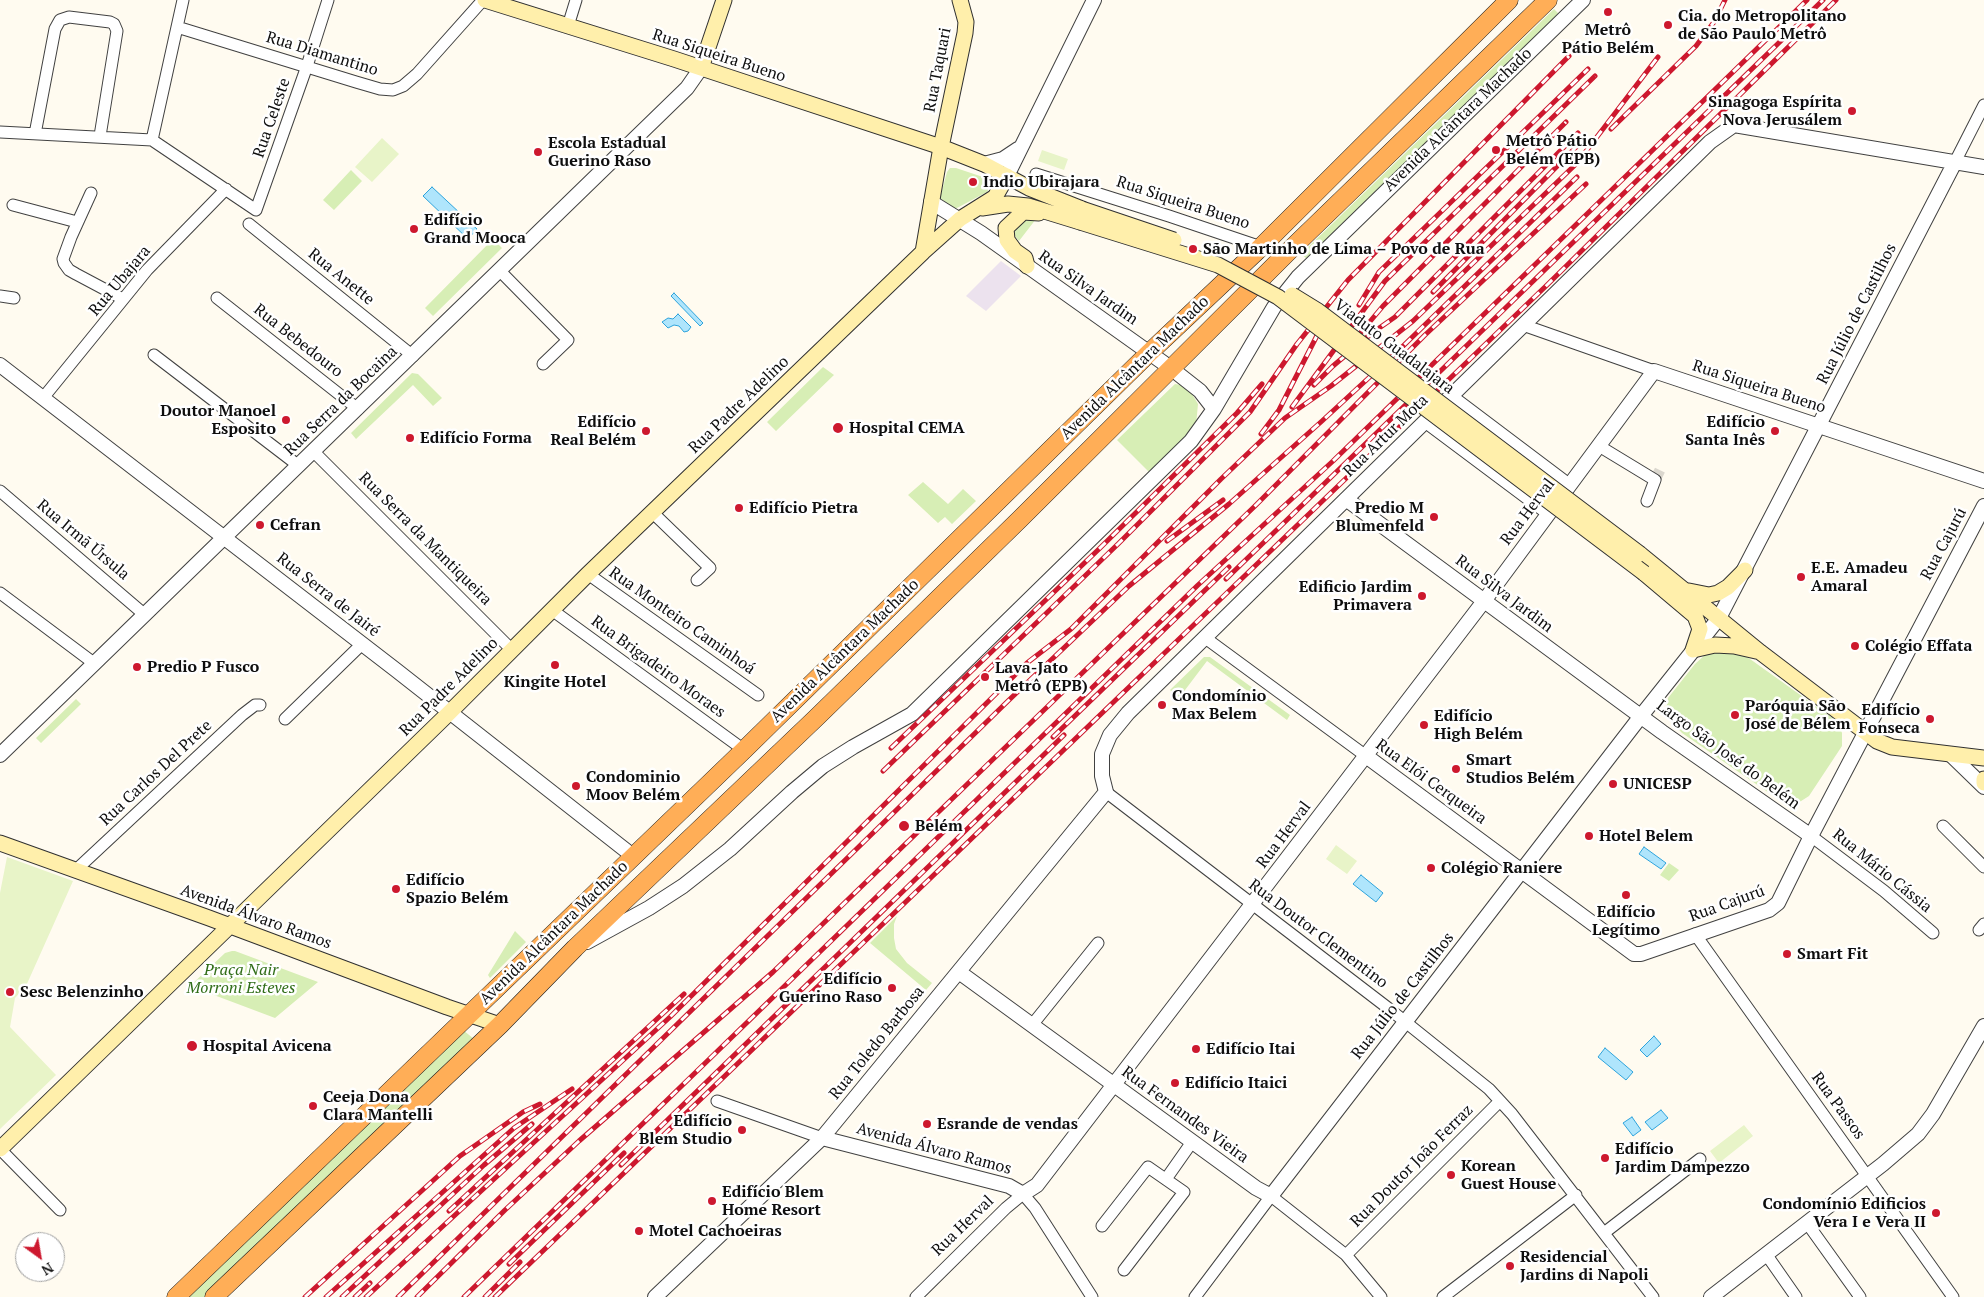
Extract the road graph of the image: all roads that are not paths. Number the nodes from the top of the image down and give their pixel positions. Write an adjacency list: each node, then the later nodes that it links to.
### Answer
1 (183, 0): 12 (street)
2 (328, 0): 13 (street, Rua Celeste)
3 (484, 0): 11 (main road, Rua Siqueira Bueno); 13 (street, Rua Diamantino)
4 (576, 0): 11 (street)
5 (724, 0): 14 (main road)
6 (960, 0): 20 (main road, Rua Taquari)
7 (1094, 0): 21 (street)
8 (1509, 0): 37 (highway, Avenida Alcântara Machado)
9 (1548, 0): 51 (highway, Avenida Alcântara Machado)
10 (1583, 0): 56 (street, Avenida Alcântara Machado)
11 (568, 26): 14 (main road, Rua Siqueira Bueno)
12 (177, 27): 13 (street, Rua Diamantino); 19 (street)
13 (307, 66): 27 (street, Rua Celeste)
14 (701, 68): 20 (main road, Rua Siqueira Bueno); 40 (street, Rua Serra da Bocaina)
15 (1984, 106): 22 (street, Rua Júlio de Castilhos)
16 (0, 132): 17 (street)
17 (35, 134): 18 (street); 18 (street)
18 (100, 136): 19 (street)
19 (152, 140): 27 (street)
20 (941, 147): 23 (main road, Rua Siqueira Bueno); 29 (main road, Rua Taquari)
21 (1021, 147): 23 (street); 26 (street)
22 (1955, 162): 24 (street); 45 (street, Rua Artur Mota); 58 (street, Rua Júlio de Castilhos)
23 (984, 164): 26 (main road, Viaduto Guadalajara)
24 (1984, 167)
25 (1036, 174): 37 (street, Rua Siqueira Bueno)
26 (1007, 176): 31 (main road); 33 (main road, Viaduto Guadalajara)
27 (226, 189): 44 (street, Rua Ubajara)
28 (91, 193): 35 (street)
29 (931, 202): 34 (street, Rua Silva Jardim); 38 (main road, Rua Taquari)
30 (13, 205): 35 (street)
31 (980, 208): 32 (main road, Viaduto Guadalajara); 34 (main road, Rua Padre Adelino)
32 (1048, 212): 33 (main road, Viaduto Guadalajara); 39 (main road)
33 (1081, 215): 75 (main road, Viaduto Guadalajara, bridge)
34 (960, 219): 38 (main road, Rua Padre Adelino); 39 (street, Rua Silva Jardim)
35 (77, 222): 44 (street)
36 (249, 224): 48 (street, Rua Anette)
37 (1261, 247): 46 (highway, Avenida Alcântara Machado)
38 (923, 252): 68 (main road, Rua Padre Adelino)
39 (1027, 266): 46 (street, Rua Silva Jardim)
40 (500, 271): 48 (street, Rua Serra da Bocaina); 49 (street)
41 (0, 296): 42 (street)
42 (14, 298)
43 (217, 298): 55 (street, Rua Bebedouro)
44 (123, 299): 54 (street, Rua Ubajara)
45 (1523, 325): 52 (street, Rua Siqueira Bueno); 53 (street, Rua Artur Mota)
46 (1149, 353): 51 (street, Rua Silva Jardim); 93 (highway, Avenida Alcântara Machado)
47 (154, 355): 61 (street)
48 (413, 356): 55 (street, Rua Serra da Bocaina)
49 (544, 364)
50 (0, 365): 54 (street, Rua Serra de Jairé)
51 (1172, 369): 56 (street, Rua Silva Jardim); 115 (highway, Avenida Alcântara Machado)
52 (1654, 371): 58 (street, Rua Siqueira Bueno); 59 (street, Rua Herval)
53 (1452, 396): 57 (street, Rua Artur Mota); 63 (street)
54 (43, 398): 70 (street, Rua Serra de Jairé)
55 (358, 408): 60 (street, Rua Serra da Bocaina)
56 (1214, 409): 115 (street, Avenida Alcântara Machado)
57 (1426, 422): 65 (street, Rua Artur Mota); 69 (street)
58 (1819, 426): 62 (street, Rua Siqueira Bueno); 71 (street, Rua Júlio de Castilhos)
59 (1599, 446): 63 (street, Rua Herval); 66 (street)
60 (314, 452): 61 (street, Rua Serra da Bocaina); 83 (street, Rua Serra da Mantiqueira)
61 (299, 466): 70 (street, Rua Serra da Bocaina)
62 (1984, 481)
63 (1570, 485): 69 (street, Rua Herval)
64 (0, 491): 78 (street, Rua Irmã Úrsula)
65 (1346, 499): 76 (street, Rua Silva Jardim); 81 (street, Rua Artur Mota)
66 (1646, 501)
67 (1984, 506): 92 (street, Rua Cajurú)
68 (652, 512): 72 (main road, Rua Padre Adelino); 73 (street)
69 (1548, 514): 76 (street, Rua Herval)
70 (225, 538): 78 (street, Rua Serra da Bocaina); 82 (street, Rua Serra de Jairé)
71 (1745, 570): 75 (main road); 79 (street, Rua Júlio de Castilhos)
72 (588, 574): 77 (main road, Rua Padre Adelino); 87 (street, Rua Monteiro Caminhoá)
73 (697, 580)
74 (0, 593): 86 (street)
75 (1680, 594): 79 (main road, Viaduto Guadalajara); 80 (main road, Viaduto Guadalajara)
76 (1484, 601): 90 (street, Rua Silva Jardim); 96 (street, Rua Herval)
77 (552, 610): 83 (main road, Rua Padre Adelino); 93 (street, Rua Brigadeiro Moraes)
78 (146, 615): 86 (street, Rua Serra da Bocaina)
79 (1719, 618): 84 (street, Largo São José do Belém); 85 (main road)
80 (1697, 619): 84 (main road, Largo São José do Belém)
81 (1204, 638): 96 (street, Rua Elói Cerqueira); 101 (street, Rua Artur Mota)
82 (362, 644): 89 (street, Rua Serra de Jairé); 91 (street)
83 (512, 650): 89 (main road, Rua Padre Adelino)
84 (1693, 650): 85 (main road); 90 (street, Largo São José do Belém)
85 (1760, 652): 92 (main road)
86 (95, 664): 94 (street, Rua Serra da Bocaina)
87 (758, 695)
88 (260, 705): 108 (street, Rua Carlos Del Prete)
89 (449, 713): 106 (street, Rua Serra de Jairé); 111 (main road, Rua Padre Adelino)
90 (1640, 716): 103 (street, Largo São José do Belém); 109 (street, Rua Júlio de Castilhos)
91 (285, 719)
92 (1866, 732): 95 (main road); 103 (street, Largo São José do Belém)
93 (744, 750): 106 (highway, Avenida Alcântara Machado)
94 (0, 755)
95 (1951, 755): 97 (main road); 100 (street)
96 (1366, 756): 109 (street, Rua Elói Cerqueira); 110 (street, Rua Herval)
97 (1984, 758)
98 (1984, 779): 99 (main road)
99 (1984, 783)
100 (1984, 787)
101 (1106, 792): 110 (street, Rua Doutor Clementino); 117 (street, Rua Toledo Barbosa)
102 (1943, 826): 107 (street)
103 (1811, 836): 105 (street, Largo São José do Belém); 112 (street, Rua Mário Cássia)
104 (0, 841): 108 (main road, Avenida Álvaro Ramos)
105 (1802, 854): 113 (street, Rua Cajurú)
106 (633, 856): 118 (highway, Avenida Alcântara Machado)
107 (1984, 866)
108 (77, 870): 111 (main road, Avenida Álvaro Ramos)
109 (1522, 870): 116 (street, Rua Elói Cerqueira); 119 (street, Rua Júlio de Castilhos)
110 (1253, 904): 119 (street, Rua Doutor Clementino); 123 (street, Rua Herval)
111 (229, 925): 118 (main road, Avenida Álvaro Ramos); 128 (main road, Rua Padre Adelino)
112 (1932, 933)
113 (1695, 934): 116 (street, Rua Cajurú); 130 (street, Rua Passos)
114 (1098, 943): 121 (street)
115 (576, 948): 120 (highway, Avenida Alcântara Machado)
116 (1636, 954)
117 (959, 972): 121 (street, Rua Fernandes Vieira); 126 (street, Rua Toledo Barbosa)
118 (469, 1014): 120 (main road, Avenida Álvaro Ramos); 142 (highway, Avenida Alcântara Machado)
119 (1405, 1021): 124 (street, Rua Doutor Clementino); 134 (street, Rua Júlio de Castilhos)
120 (500, 1024): 143 (highway, Avenida Alcântara Machado)
121 (1032, 1025): 123 (street, Rua Fernandes Vieira)
122 (1984, 1026): 130 (street)
123 (1114, 1085): 127 (street, Rua Fernandes Vieira); 132 (street, Rua Herval)
124 (1500, 1101): 133 (street, Rua Doutor Clementino); 140 (street, Rua Doutor João Ferraz)
125 (717, 1102): 126 (street, Avenida Álvaro Ramos)
126 (822, 1138): 132 (street, Avenida Álvaro Ramos); 144 (street, Rua Toledo Barbosa)
127 (1192, 1142): 131 (street); 134 (street, Rua Fernandes Vieira)
128 (0, 1149): 135 (street)
129 (1700, 1159): 138 (street)
130 (1868, 1176): 136 (street); 154 (street, Rua Passos)
131 (1166, 1179): 137 (street); 141 (street)
132 (1023, 1194): 145 (street, Rua Herval); 146 (street, Avenida Álvaro Ramos)
133 (1576, 1195): 138 (street, Rua Doutor Clementino); 149 (street)
134 (1271, 1196): 140 (street, Rua Fernandes Vieira); 147 (street, Rua Júlio de Castilhos)
135 (60, 1210)
136 (1807, 1223): 139 (street); 153 (street)
137 (1102, 1226)
138 (1604, 1233): 150 (street, Rua Doutor Clementino)
139 (1766, 1254): 151 (street); 152 (street)
140 (1346, 1255): 148 (street, Rua Fernandes Vieira)
141 (1124, 1270)
142 (176, 1297)
143 (214, 1297)
144 (655, 1297)
145 (916, 1297)
146 (1092, 1297)
147 (1195, 1297)
148 (1381, 1297)
149 (1443, 1297)
150 (1653, 1297)
151 (1711, 1297)
152 (1796, 1297)
153 (1860, 1297)
154 (1953, 1297)

